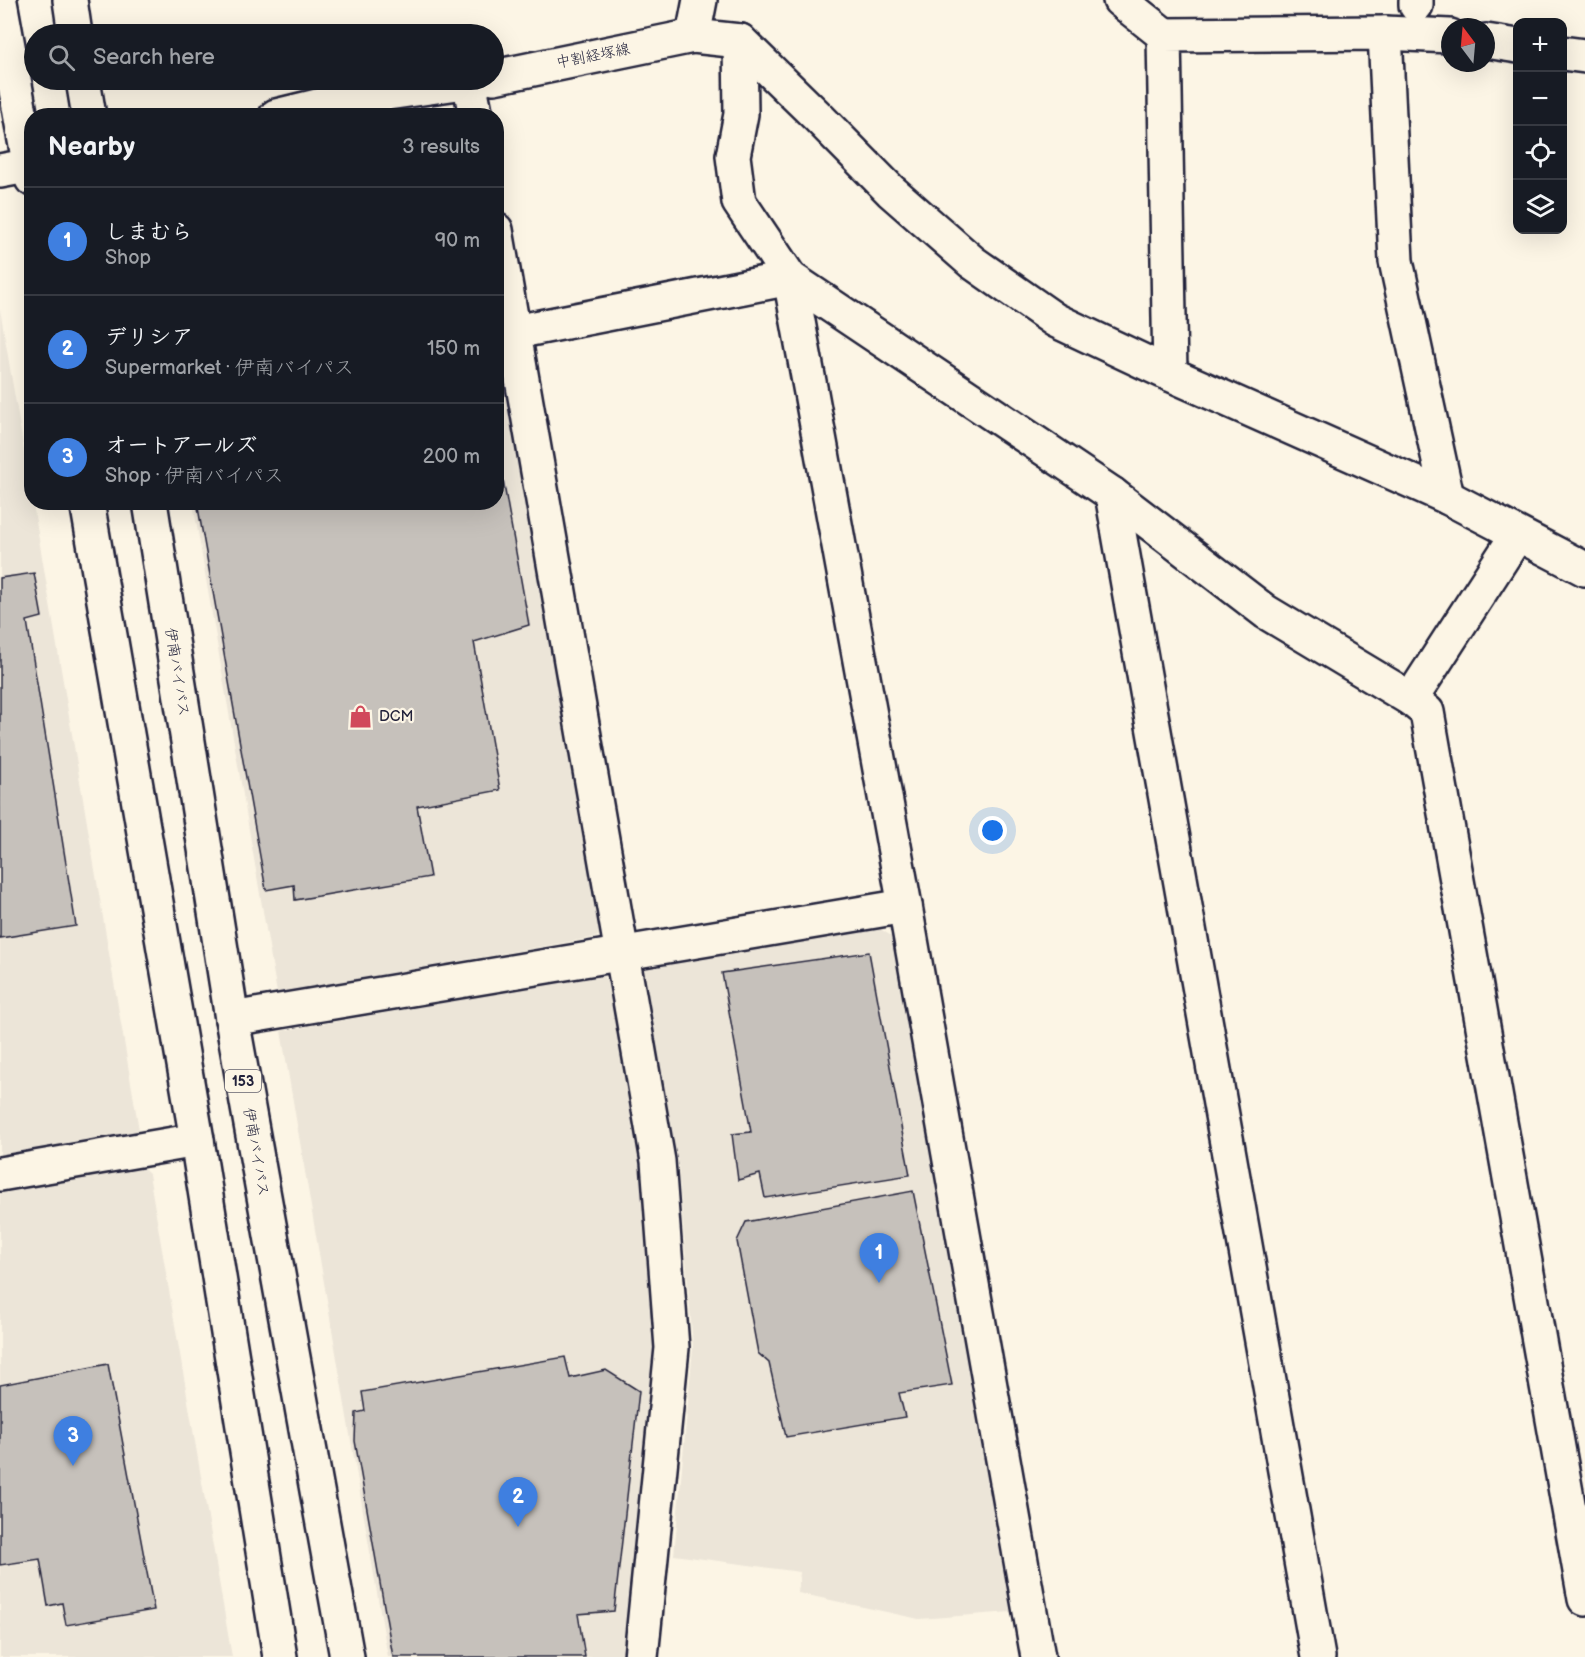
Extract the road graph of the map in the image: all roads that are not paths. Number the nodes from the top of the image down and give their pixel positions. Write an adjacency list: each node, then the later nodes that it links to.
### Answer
1 (70, 0): 5 (main road)
2 (700, 0): 8 (main road)
3 (1120, 0): 7 (main road)
4 (0, 2): 22 (main road)
5 (74, 24)
6 (1385, 33): 7 (main road); 9 (main road); 28 (main road)
7 (1164, 35): 26 (main road)
8 (693, 36): 10 (main road, 中割経塚線); 15 (main road, 中割経塚線)
9 (1441, 36)
10 (740, 41): 24 (main road); 26 (main road)
11 (1495, 42): 12 (main road)
12 (1513, 45)
13 (1567, 54): 14 (main road)
14 (1585, 56)
15 (504, 74)
16 (85, 90): 19 (main road)
17 (407, 90): 20 (main road, 中割経塚線)
18 (480, 90): 21 (main road)
19 (88, 108)
20 (309, 108)
21 (477, 108)
22 (23, 170)
23 (504, 273): 25 (main road)
24 (790, 278): 25 (main road); 27 (main road); 34 (main road)
25 (515, 332): 35 (main road)
26 (1170, 374): 28 (main road)
27 (1112, 494): 33 (main road); 44 (main road)
28 (1447, 497): 31 (main road)
29 (88, 510): 37 (main road)
30 (151, 510): 36 (main road, 伊南バイパス / 153)
31 (1517, 535): 32 (main road); 33 (main road)
32 (1585, 569)
33 (1411, 699): 39 (main road)
34 (905, 906): 35 (main road); 43 (main road)
35 (621, 954): 36 (main road); 42 (main road)
36 (232, 1020): 41 (main road, 伊南バイパス / 153)
37 (197, 1140): 38 (main road); 40 (main road)
38 (0, 1174)
39 (1585, 1599)
40 (280, 1657)
41 (347, 1657)
42 (640, 1657)
43 (1038, 1657)
44 (1318, 1657)

